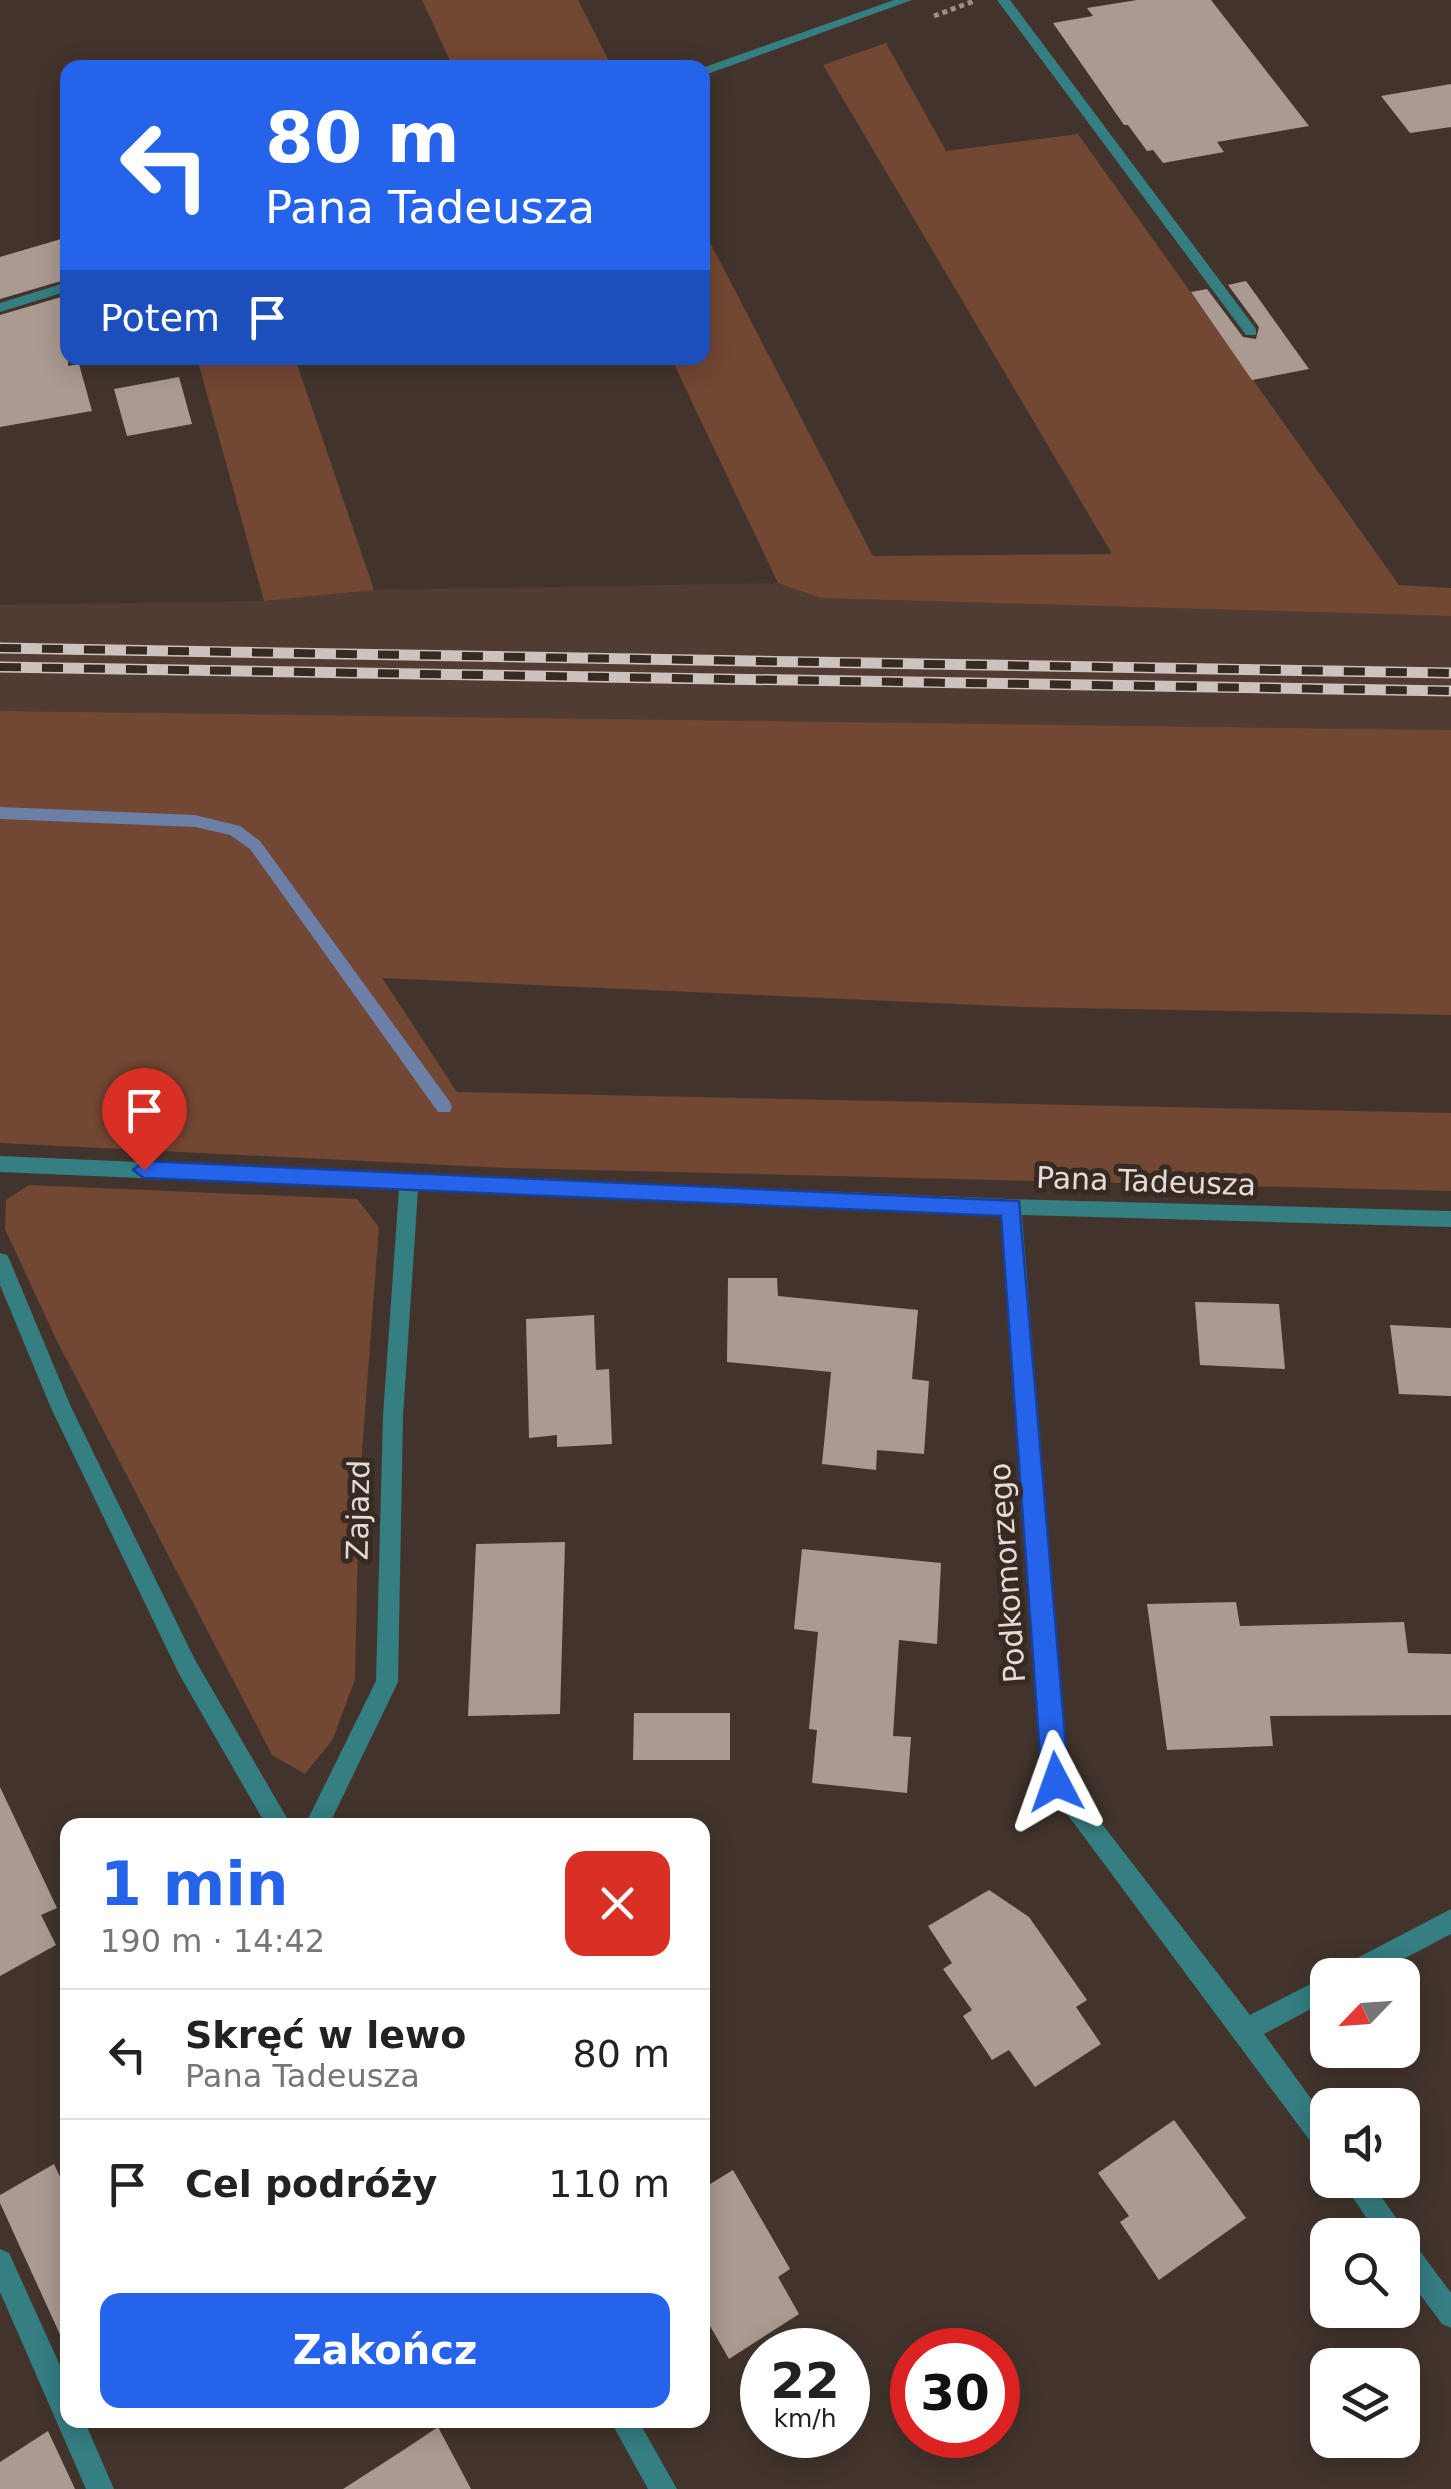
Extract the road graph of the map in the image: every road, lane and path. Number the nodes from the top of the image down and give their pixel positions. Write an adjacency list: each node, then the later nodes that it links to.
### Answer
1 (906, 0): 3 (street)
2 (1003, 0): 6 (street)
3 (710, 69)
4 (60, 289): 5 (street)
5 (0, 308)
6 (1251, 332)
7 (0, 1164): 8 (street, Pana Tadeusza)
8 (409, 1180): 9 (street, Pana Tadeusza); 13 (street, Zajazd)
9 (1011, 1207): 10 (street, Pana Tadeusza); 17 (street, Podkomorzego)
10 (1451, 1219)
11 (0, 1261): 12 (street)
12 (274, 1818)
13 (320, 1818)
14 (1451, 1920): 15 (street)
15 (1381, 1958)
16 (1310, 1996): 17 (street)
17 (1246, 2030): 18 (street, Podkomorzego)
18 (1310, 2119)
19 (0, 2262): 22 (street)
20 (1420, 2273): 21 (street)
21 (1451, 2315)
22 (60, 2397)
23 (74, 2428): 25 (street)
24 (628, 2428): 26 (street)
25 (100, 2489)
26 (663, 2489)

